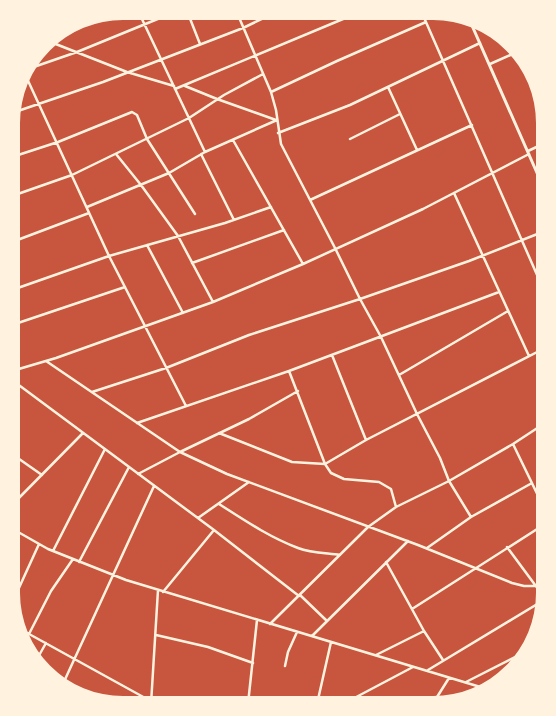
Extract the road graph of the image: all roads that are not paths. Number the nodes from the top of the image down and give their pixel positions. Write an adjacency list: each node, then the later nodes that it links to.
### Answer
1 (143, 20): 8 (street)
2 (156, 20): 8 (street)
3 (191, 20): 13 (street)
4 (240, 20): 9 (street)
5 (260, 20): 9 (street)
6 (341, 20): 16 (street)
7 (426, 22): 18 (street); 27 (street)
8 (145, 25): 14 (street); 17 (street)
9 (243, 28): 13 (street); 16 (street)
10 (474, 29): 11 (street)
11 (480, 43): 18 (street); 19 (street)
12 (57, 44): 14 (street)
13 (200, 44): 17 (street)
14 (77, 52): 20 (street); 21 (street)
15 (510, 55): 19 (street)
16 (255, 56): 22 (street); 24 (street)
17 (161, 59): 21 (street); 25 (street)
18 (443, 61): 26 (street); 34 (street)
19 (490, 64): 43 (street)
20 (37, 67)
21 (127, 72): 25 (street); 29 (street)
22 (263, 74): 27 (street); 28 (street)
23 (29, 81): 29 (street)
24 (184, 85): 25 (street); 28 (street)
25 (175, 87): 32 (street)
26 (388, 87): 31 (street); 35 (street)
27 (271, 92): 33 (street)
28 (217, 99): 32 (street); 33 (street)
29 (39, 104): 30 (street); 39 (street)
30 (21, 110)
31 (400, 114): 37 (street); 41 (street)
32 (189, 118): 36 (street); 42 (street)
33 (278, 120): 35 (street); 38 (street)
34 (472, 125): 41 (street); 48 (street)
35 (278, 133): 54 (street)
36 (147, 138): 39 (street); 45 (street); 49 (street)
37 (350, 139)
38 (233, 140): 42 (street); 56 (street)
39 (58, 142): 44 (street); 50 (street)
40 (536, 148): 43 (street)
41 (417, 150): 54 (street)
42 (205, 152): 46 (street)
43 (528, 153): 47 (street); 48 (street)
44 (20, 154)
45 (116, 154): 50 (street); 51 (street)
46 (201, 154): 49 (street); 59 (street)
47 (536, 170)
48 (493, 172): 53 (street); 64 (street)
49 (169, 173): 51 (street); 58 (street)
50 (72, 175): 52 (street); 55 (street)
51 (141, 185): 55 (street); 62 (street)
52 (20, 193)
53 (454, 193): 66 (street); 68 (street)
54 (310, 200): 66 (street)
55 (87, 207): 57 (street)
56 (271, 207): 59 (street); 60 (street)
57 (89, 213): 63 (street); 67 (street)
58 (195, 214)
59 (234, 220): 62 (street)
60 (284, 230): 69 (street); 70 (street)
61 (536, 235): 64 (street)
62 (178, 236): 65 (street); 69 (street)
63 (20, 239)
64 (522, 240): 68 (street); 71 (street)
65 (147, 245): 67 (street); 78 (street)
66 (335, 248): 70 (street); 75 (street)
67 (109, 256): 72 (street); 73 (street)
68 (482, 256): 74 (street); 75 (street)
69 (192, 263): 76 (street)
70 (303, 264): 76 (street)
71 (536, 272)
72 (20, 287)
73 (125, 287): 79 (street); 80 (street)
74 (499, 292): 77 (street); 81 (street)
75 (360, 299): 81 (street); 86 (street)
76 (213, 302): 78 (street)
77 (508, 311): 84 (street); 89 (street)
78 (183, 313): 80 (street)
79 (20, 321)
80 (145, 326): 85 (street); 86 (street)
81 (381, 337): 83 (street); 89 (street)
82 (536, 352): 84 (street)
83 (332, 355): 88 (street); 99 (street)
84 (529, 356): 94 (street)
85 (46, 361): 87 (street); 92 (street)
86 (166, 368): 92 (street); 93 (street)
87 (20, 369)
88 (290, 371): 91 (street); 93 (street)
89 (399, 375): 94 (street)
90 (20, 386): 97 (street)
91 (298, 391): 98 (street); 104 (street)
92 (92, 392): 95 (street)
93 (186, 406): 95 (street)
94 (417, 414): 99 (street); 108 (street)
95 (137, 423): 102 (street)
96 (536, 429): 100 (street)
97 (83, 433): 101 (street); 106 (street)
98 (219, 433): 102 (street); 104 (street)
99 (366, 440): 104 (street)
100 (513, 444): 108 (street); 110 (street)
101 (105, 449): 105 (street); 126 (street)
102 (180, 452): 107 (street); 109 (street)
103 (20, 459): 106 (street)
104 (325, 464): 115 (street)
105 (129, 467): 107 (street); 129 (street)
106 (42, 474): 113 (street)
107 (138, 474): 111 (street)
108 (449, 481): 115 (street); 117 (street)
109 (249, 482): 114 (street); 118 (street)
110 (532, 483): 112 (street); 117 (street)
111 (154, 486): 116 (street); 132 (street)
112 (536, 492)
113 (20, 497)
114 (218, 504): 116 (street); 127 (street)
115 (396, 507): 118 (street)
116 (198, 518): 120 (street)
117 (471, 518): 125 (street)
118 (368, 527): 122 (street); 127 (street)
119 (536, 529): 124 (street)
120 (214, 530): 136 (street); 137 (street)
121 (20, 533): 123 (street)
122 (408, 541): 125 (street); 130 (street)
123 (39, 544): 126 (street); 133 (street)
124 (507, 547): 131 (street); 134 (street)
125 (427, 548): 131 (street)
126 (53, 552): 128 (street)
127 (340, 555): 137 (street)
128 (73, 559): 129 (street); 145 (street)
129 (79, 562): 132 (street)
130 (386, 562): 139 (street); 141 (street)
131 (475, 568): 134 (street); 139 (street)
132 (113, 575): 135 (street); 152 (street)
133 (20, 585)
134 (536, 586)
135 (158, 590): 136 (street); 146 (street)
136 (164, 592): 140 (street)
137 (300, 595): 141 (street); 142 (street)
138 (535, 603): 154 (street)
139 (412, 609): 143 (street)
140 (257, 620): 142 (street); 155 (street)
141 (327, 621): 147 (street)
142 (270, 624): 144 (street)
143 (424, 631): 151 (street); 154 (street)
144 (297, 632): 147 (street); 156 (street)
145 (29, 634): 149 (street)
146 (156, 635): 155 (street); 164 (street)
147 (312, 636): 148 (street)
148 (331, 642): 151 (street); 166 (street)
149 (46, 643): 150 (street); 152 (street)
150 (40, 654)
151 (375, 655): 157 (street)
152 (74, 659): 159 (street); 163 (street)
153 (511, 660): 161 (street)
154 (444, 661): 158 (street)
155 (253, 663): 165 (street)
156 (285, 666)
157 (413, 667): 158 (street); 167 (street)
158 (427, 671): 160 (street)
159 (65, 678)
160 (449, 678): 161 (street); 168 (street)
161 (465, 683): 162 (street)
162 (476, 686)
163 (139, 696)
164 (152, 696)
165 (249, 696)
166 (319, 696)
167 (360, 696)
168 (438, 696)

